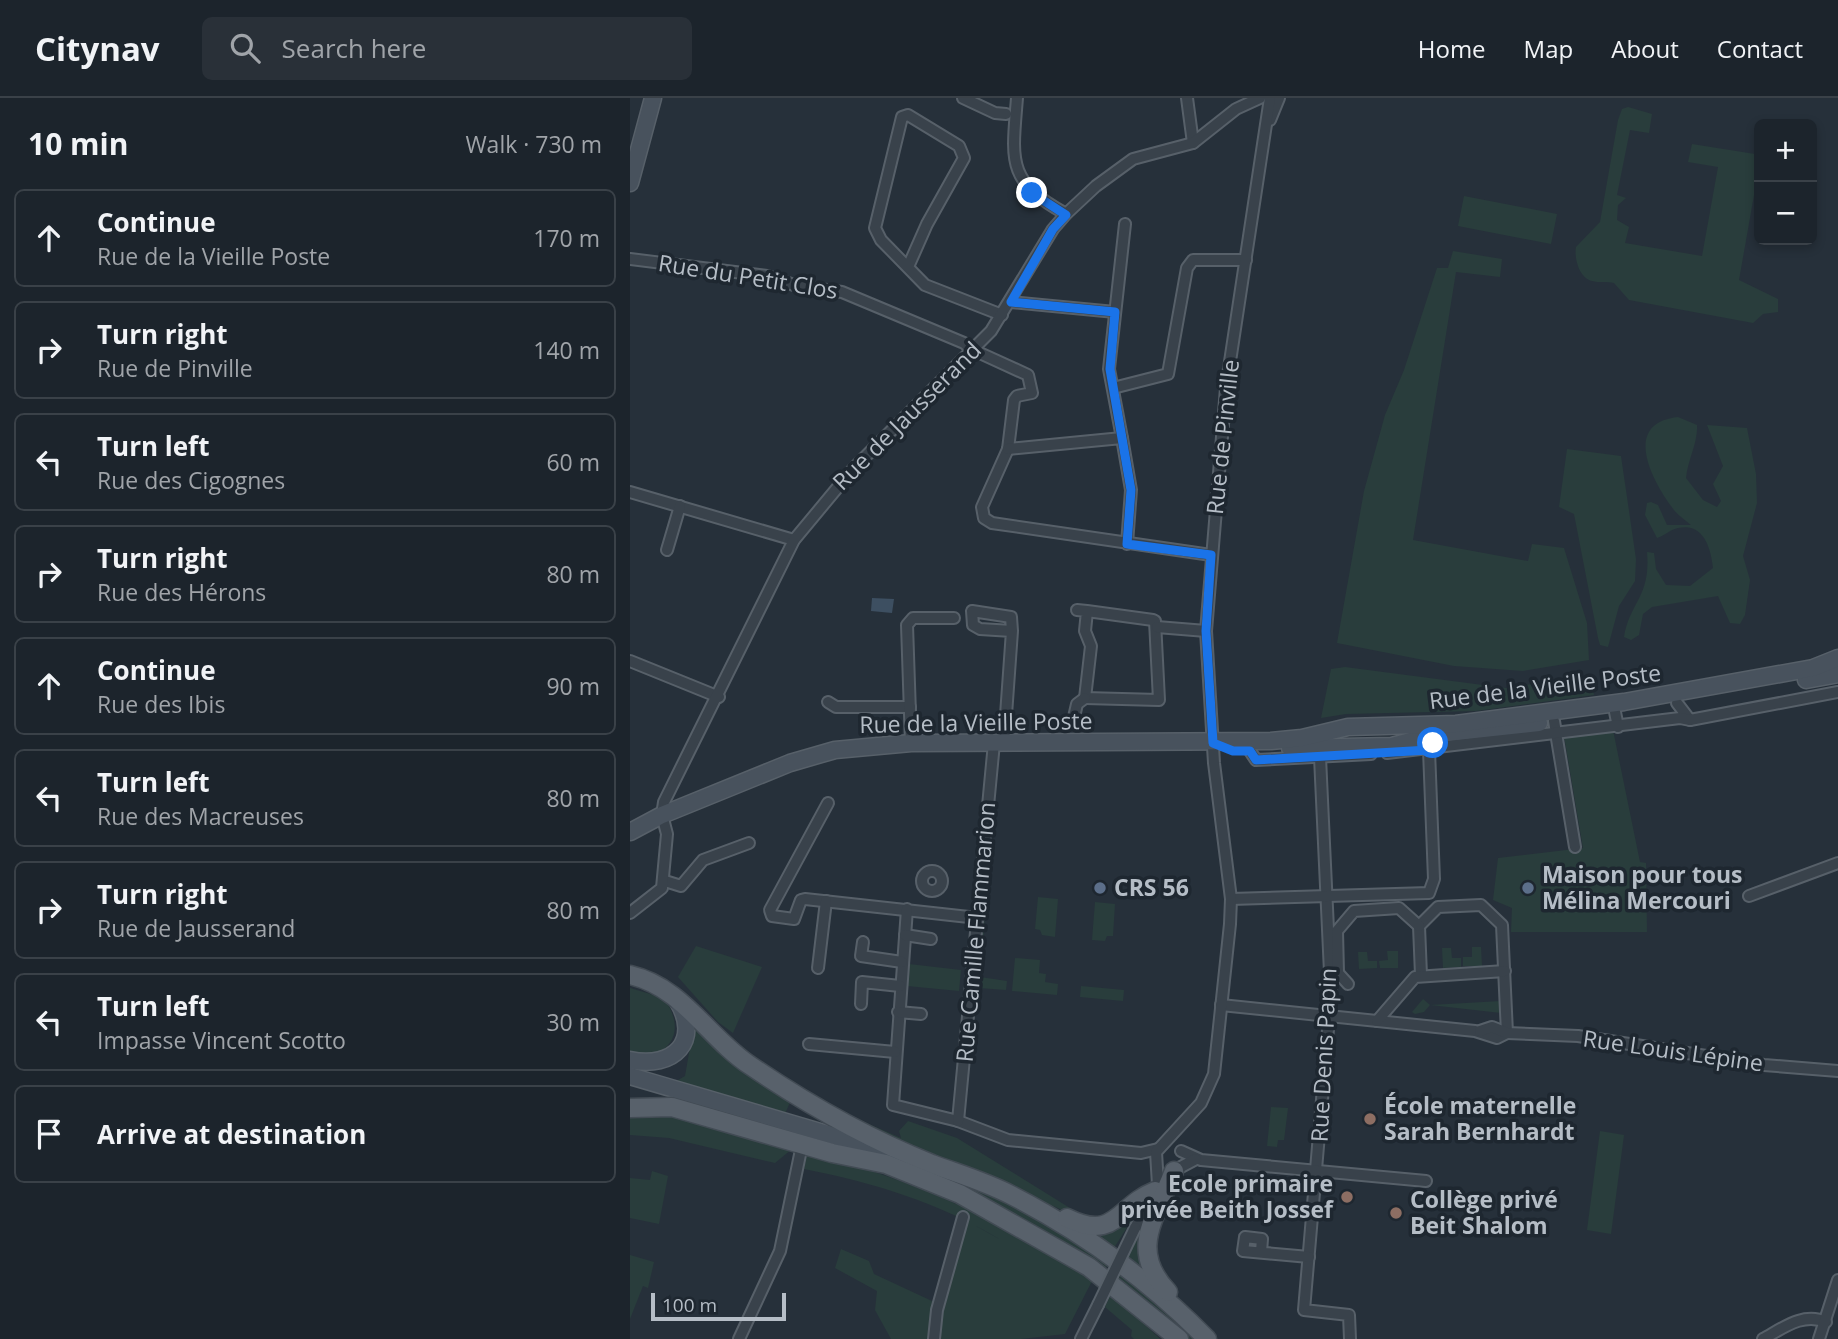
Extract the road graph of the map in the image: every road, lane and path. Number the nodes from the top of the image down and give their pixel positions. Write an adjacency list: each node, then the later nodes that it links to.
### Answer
1 (653, 98): 13 (main road)
2 (963, 98): 10 (street)
3 (1017, 98): 14 (street)
4 (1187, 98): 12 (street)
5 (1260, 98): 8 (street, Rue de Jausserand)
6 (1270, 98): 9 (street, Rue de Pinville)
7 (1279, 98): 11 (street, Rue de Pinville)
8 (1247, 105): 9 (street); 12 (street, Rue de Jausserand)
9 (1266, 112): 11 (street, Rue de Pinville)
10 (1006, 114)
11 (1265, 132): 17 (street, Rue de Pinville)
12 (1193, 143): 14 (street, Rue de Jausserand)
13 (630, 183)
14 (1066, 215): 19 (street, Rue de Jausserand)
15 (1125, 224): 20 (street)
16 (630, 259): 22 (street, Rue du Petit Clos)
17 (1246, 260): 23 (street); 31 (street, Rue de Pinville)
18 (908, 267): 18 (street); 21 (street)
19 (1011, 302): 20 (street); 21 (street, Rue de Jausserand)
20 (1115, 312): 23 (street)
21 (1002, 315): 22 (street, Rue de Jausserand)
22 (971, 349): 25 (street, Rue du Petit Clos); 28 (street, Rue de Jausserand)
23 (1113, 388): 24 (street)
24 (1122, 438): 25 (street); 29 (street)
25 (1007, 449): 29 (street)
26 (630, 492): 27 (street)
27 (680, 506): 28 (street); 30 (street)
28 (794, 540): 40 (street, Rue de Jausserand)
29 (1127, 544): 31 (street)
30 (667, 550)
31 (1211, 555): 35 (street, Rue de Pinville)
32 (954, 618): 44 (street)
33 (1157, 627): 35 (street); 41 (street); 41 (street)
34 (1012, 631): 50 (street, Rue Camille Flammarion)
35 (1206, 631): 51 (street, Rue de Pinville)
36 (1838, 658): 51 (main road, Rue de la Vieille Poste)
37 (630, 661): 40 (street)
38 (1838, 674): 43 (main road, Rue de la Vieille Poste)
39 (1838, 692): 47 (street, Rue de la Vieille Poste)
40 (719, 697): 55 (street, Rue de Jausserand)
41 (1086, 698): 45 (street)
42 (828, 702): 44 (street)
43 (1677, 703): 46 (main road, Rue de la Vieille Poste); 47 (street)
44 (910, 707): 49 (street)
45 (1074, 717)
46 (1616, 719): 47 (street, Rue de la Vieille Poste); 48 (main road, Rue de la Vieille Poste)
47 (1690, 720)
48 (1555, 728): 52 (street, Rue de la Vieille Poste); 52 (main road, Rue de la Vieille Poste); 58 (street)
49 (911, 743): 50 (main road, Rue de la Vieille Poste); 55 (main road, Rue de la Vieille Poste)
50 (999, 743): 51 (main road, Rue de la Vieille Poste); 69 (street, Rue Camille Flammarion)
51 (1213, 743): 53 (main road, Rue de la Vieille Poste); 64 (street, Rue de Pinville)
52 (1424, 745): 53 (main road, Rue de la Vieille Poste); 63 (street)
53 (1316, 754): 63 (street, Rue Denis Papin)
54 (828, 803): 65 (street)
55 (662, 815): 56 (main road, Rue de la Vieille Poste); 60 (street)
56 (630, 832)
57 (749, 843): 60 (street)
58 (1575, 847)
59 (1838, 863): 62 (street)
60 (665, 881): 68 (street)
61 (931, 891): 67 (street)
62 (1749, 896)
63 (1326, 897): 64 (street); 86 (street, Rue Denis Papin)
64 (1231, 899): 83 (street, Rue de Pinville)
65 (825, 901): 66 (street); 75 (street)
66 (907, 909): 67 (street); 71 (street)
67 (929, 911): 69 (street)
68 (630, 913)
69 (978, 918): 96 (street, Rue Camille Flammarion)
70 (1419, 926): 76 (street); 78 (street); 79 (street)
71 (905, 935): 72 (street); 74 (street)
72 (931, 939)
73 (863, 942): 74 (street)
74 (902, 962): 80 (street)
75 (818, 968)
76 (1505, 971): 78 (street); 88 (street)
77 (630, 975): 81 (main road)
78 (1421, 975): 87 (street)
79 (1348, 984)
80 (900, 986): 82 (street); 84 (street)
81 (673, 995): 91 (main road); 103 (main road)
82 (861, 1004)
83 (1221, 1005): 86 (street, Rue Louis Lépine); 97 (street, Rue de Pinville)
84 (898, 1012): 85 (street); 90 (street)
85 (921, 1014)
86 (1331, 1017): 87 (street, Rue Louis Lépine); 104 (street, Rue Denis Papin)
87 (1377, 1021): 88 (street, Rue Louis Lépine)
88 (1507, 1033): 92 (street, Rue Louis Lépine)
89 (809, 1044): 90 (street)
90 (895, 1052): 96 (street)
91 (630, 1060)
92 (1838, 1071)
93 (630, 1076): 103 (main road)
94 (630, 1085): 102 (main road)
95 (630, 1108): 98 (main road)
96 (958, 1121): 101 (street)
97 (1179, 1131): 99 (street); 101 (street)
98 (802, 1145): 102 (main road); 115 (street)
99 (1179, 1149): 100 (street); 101 (street); 101 (street)
100 (1196, 1159): 101 (street); 104 (street)
101 (1165, 1162): 106 (street); 114 (main road)
102 (886, 1164): 112 (main road)
103 (931, 1164): 107 (main road)
104 (1316, 1171): 105 (street); 110 (street, Rue Denis Papin)
105 (1426, 1181)
106 (1157, 1188): 107 (main road); 117 (street, bridge)
107 (1011, 1195): 114 (main road)
108 (963, 1217): 116 (street)
109 (1261, 1252): 110 (street)
110 (1309, 1257): 120 (street, Rue Denis Papin)
111 (1838, 1280): 113 (street)
112 (1137, 1302): 118 (main road); 119 (main road)
113 (1826, 1322): 121 (street); 122 (street)
114 (1203, 1335)
115 (739, 1339)
116 (934, 1339)
117 (1081, 1339)
118 (1167, 1339)
119 (1179, 1339)
120 (1350, 1339)
121 (1763, 1339)
122 (1819, 1339)

